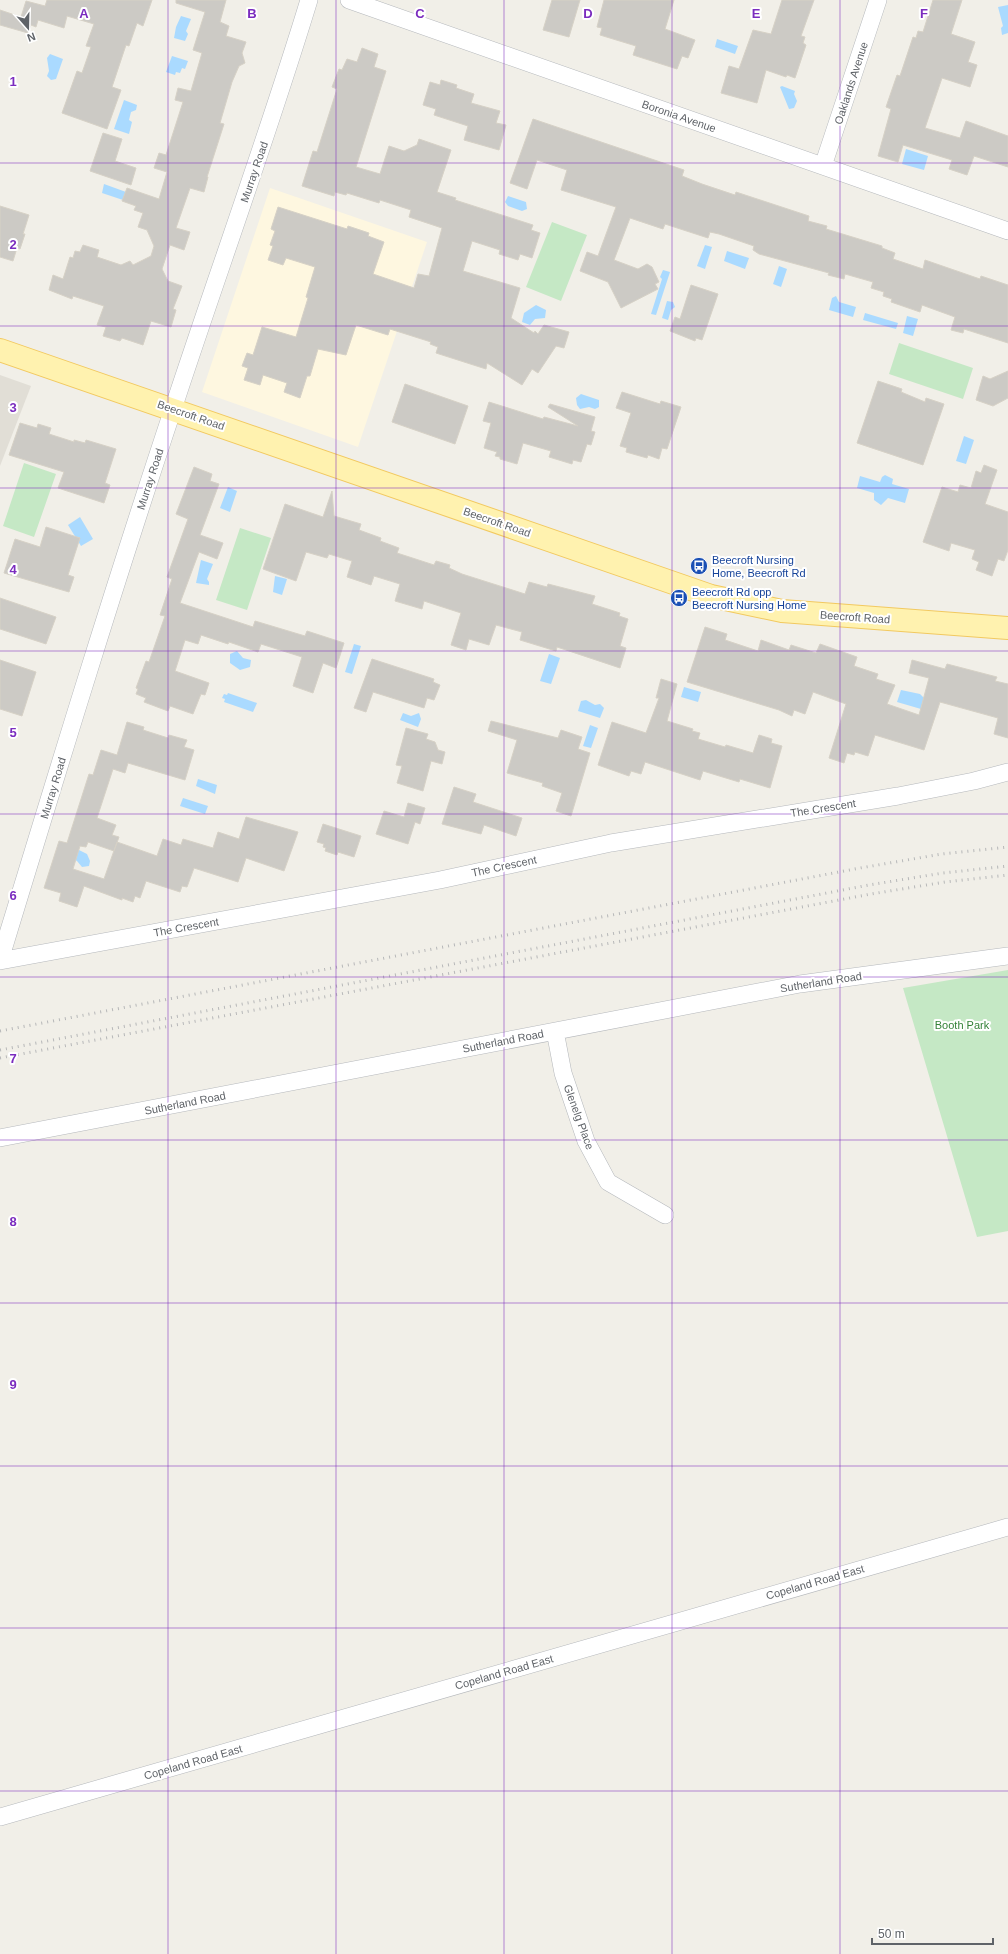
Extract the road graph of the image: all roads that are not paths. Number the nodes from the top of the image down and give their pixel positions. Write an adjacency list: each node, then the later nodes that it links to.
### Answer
1 (309, 0): 7 (street, Murray Road)
2 (349, 0): 4 (street, Boronia Avenue)
3 (878, 0): 4 (street, Oaklands Avenue)
4 (823, 166): 5 (street, Boronia Avenue)
5 (1008, 231)
6 (0, 350): 7 (main road, Beecroft Road)
7 (173, 409): 8 (main road, Beecroft Road); 11 (street, Murray Road)
8 (1008, 628)
9 (1008, 772): 11 (street, The Crescent)
10 (1008, 956): 12 (street, Sutherland Road)
11 (0, 961)
12 (555, 1031): 13 (street, Sutherland Road); 14 (street, Glenelg Place)
13 (0, 1138)
14 (665, 1215)
15 (1008, 1527): 16 (street, Copeland Road East)
16 (0, 1817)

